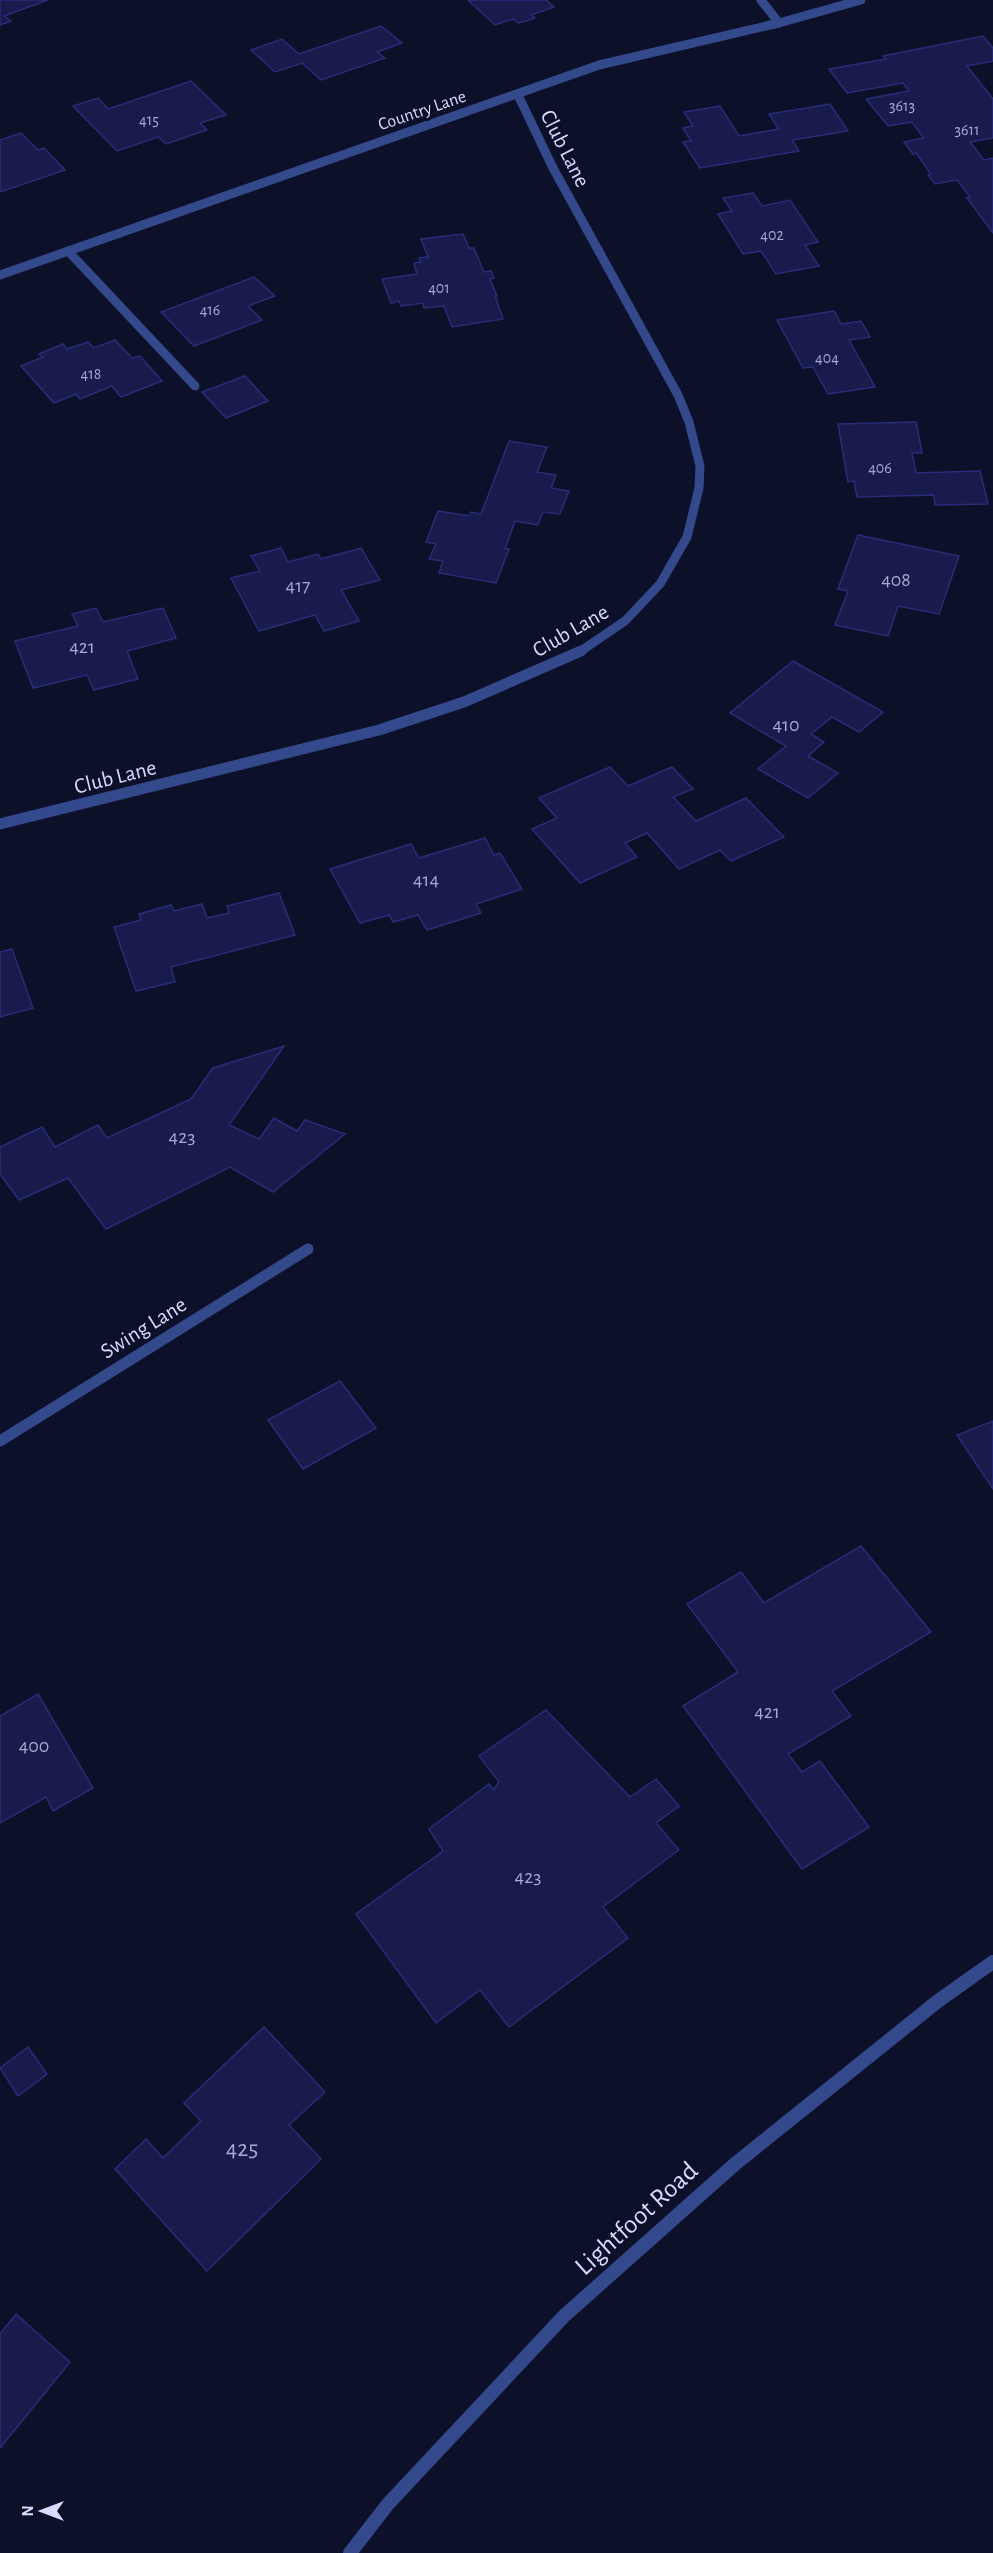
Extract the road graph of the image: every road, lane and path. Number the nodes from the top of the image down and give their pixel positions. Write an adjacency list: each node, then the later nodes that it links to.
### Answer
1 (760, 0): 3 (street)
2 (859, 0): 3 (street, Country Lane)
3 (779, 23): 4 (street, Country Lane)
4 (518, 95): 5 (street, Country Lane); 8 (street, Club Lane)
5 (68, 251): 6 (street, Country Lane); 7 (street)
6 (0, 276)
7 (195, 386)
8 (0, 824)
9 (308, 1249): 10 (street, Swing Lane)
10 (0, 1441)
11 (993, 1962): 12 (street, Lightfoot Road)
12 (350, 2553)

